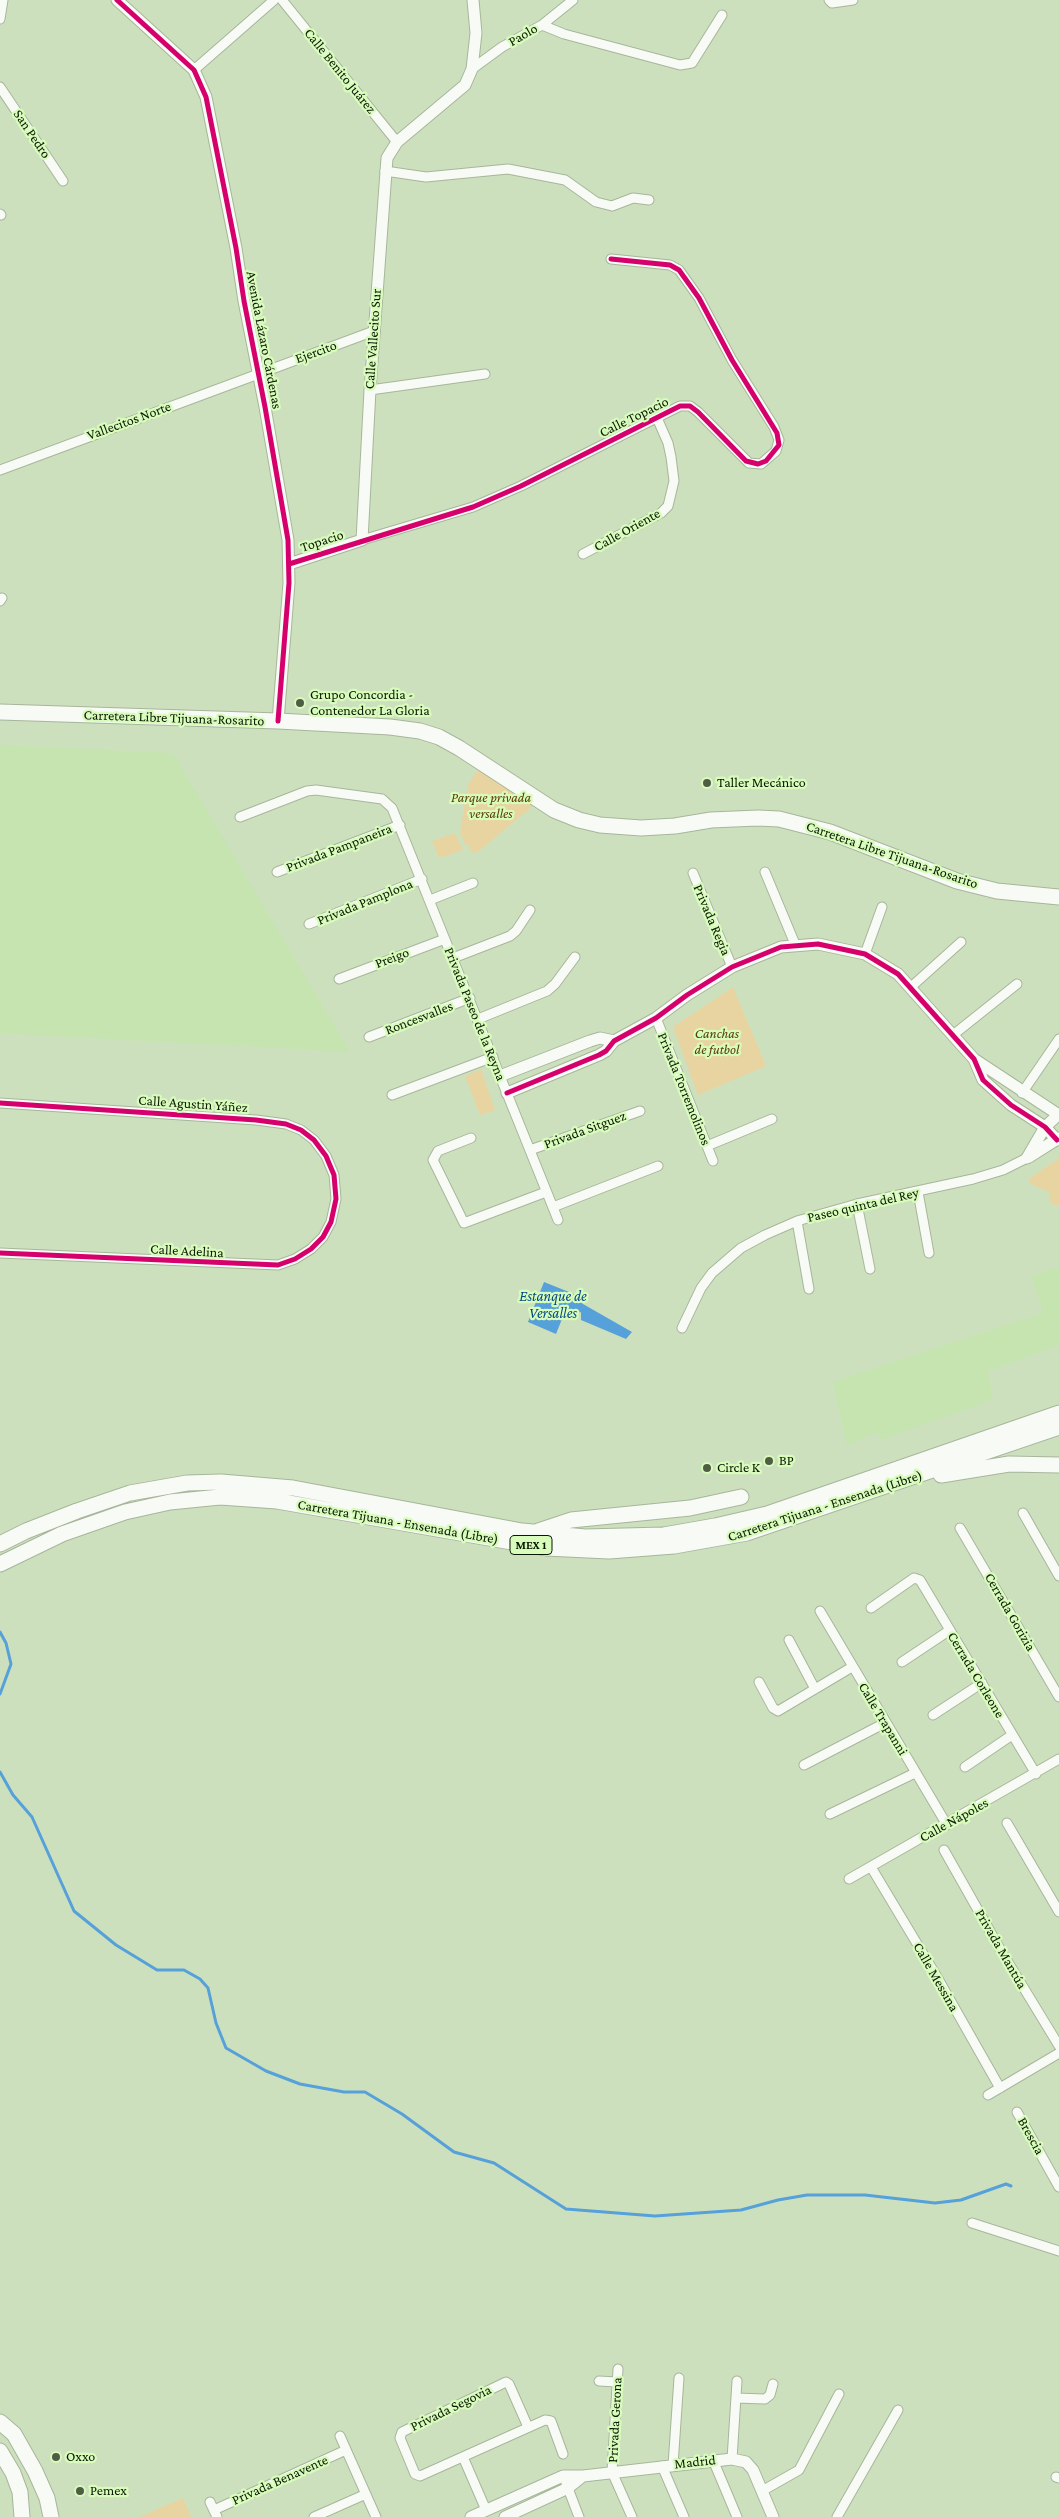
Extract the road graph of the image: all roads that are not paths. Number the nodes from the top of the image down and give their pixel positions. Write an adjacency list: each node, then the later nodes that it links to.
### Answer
1 (3, 0): 10 (street)
2 (117, 0): 13 (street, Avenida Lázaro Cárdenas)
3 (274, 0): 13 (street)
4 (282, 0): 15 (street, Calle Benito Juárez)
5 (473, 0): 12 (street)
6 (573, 0): 11 (street, Paolo)
7 (829, 0): 8 (street)
8 (853, 0)
9 (722, 15): 11 (street)
10 (0, 19)
11 (542, 25): 12 (street, Paolo)
12 (472, 69): 15 (street)
13 (194, 70): 21 (street, Avenida Lázaro Cárdenas)
14 (0, 87): 17 (street, San Pedro)
15 (397, 142): 16 (street, Calle Vallecito Sur)
16 (385, 171): 18 (street); 20 (street, Calle Vallecito Sur)
17 (63, 181)
18 (649, 200)
19 (611, 259): 24 (street, Calle Topacio)
20 (374, 331): 21 (street, Ejercito); 23 (street, Calle Vallecito Sur)
21 (258, 374): 25 (street, Vallecitos Norte); 28 (street, Avenida Lázaro Cárdenas)
22 (485, 374): 23 (street)
23 (370, 390): 26 (street, Calle Vallecito Sur)
24 (657, 418): 26 (street, Calle Topacio); 27 (street, Calle Oriente)
25 (0, 470)
26 (362, 540): 28 (street, Topacio)
27 (583, 554)
28 (289, 564): 30 (street, Avenida Lázaro Cárdenas)
29 (0, 712): 30 (main road, Carretera Libre Tijuana-Rosarito)
30 (278, 722): 38 (main road, Carretera Libre Tijuana-Rosarito)
31 (240, 817): 32 (street, Privada Paseo de la Reyna)
32 (400, 824): 33 (street, Privada Pampaneira); 36 (street, Privada Paseo de la Reyna)
33 (277, 872)
34 (765, 872): 45 (street)
35 (692, 873): 49 (street, Privada Regia)
36 (422, 879): 39 (street, Privada Paseo de la Reyna); 42 (street, Privada Pamplona)
37 (473, 883): 39 (street)
38 (1059, 897)
39 (430, 900): 43 (street, Privada Paseo de la Reyna)
40 (882, 907): 46 (street)
41 (530, 910): 48 (street)
42 (309, 924)
43 (445, 939): 48 (street, Privada Paseo de la Reyna); 50 (street, Preigo)
44 (961, 942): 52 (street)
45 (795, 944): 46 (street); 49 (street)
46 (865, 954): 52 (street)
47 (575, 957): 54 (street)
48 (453, 958): 53 (street, Privada Paseo de la Reyna)
49 (732, 967): 55 (street)
50 (339, 979)
51 (1017, 984): 56 (street)
52 (911, 987): 56 (street)
53 (470, 998): 54 (street, Privada Paseo de la Reyna); 57 (street, Roncesvalles)
54 (478, 1018): 60 (street, Privada Paseo de la Reyna)
55 (656, 1018): 59 (street); 73 (street, Privada Torremolinos)
56 (954, 1035): 61 (street)
57 (369, 1037)
58 (1059, 1038): 64 (street)
59 (614, 1041): 62 (street); 63 (street)
60 (493, 1057): 62 (street, Privada Paseo de la Reyna); 65 (street)
61 (974, 1059): 64 (street); 70 (street)
62 (500, 1076): 63 (street, Privada Paseo de la Reyna)
63 (507, 1093): 74 (street, Privada Paseo de la Reyna)
64 (1022, 1093): 68 (street)
65 (392, 1095)
66 (0, 1104): 80 (street, Calle Agustin Yáñez)
67 (640, 1111): 74 (street, Privada Sitguez)
68 (1059, 1115): 70 (street)
69 (772, 1119): 73 (street)
70 (1045, 1127): 72 (street); 75 (street)
71 (471, 1138): 78 (street)
72 (1058, 1139): 75 (street)
73 (707, 1146): 76 (street, Privada Torremolinos)
74 (530, 1150): 78 (street, Privada Paseo de la Reyna)
75 (1027, 1158): 79 (street, Paseo quinta del Rey)
76 (713, 1161)
77 (658, 1166): 82 (street)
78 (546, 1192): 82 (street, Privada Paseo de la Reyna)
79 (918, 1192): 81 (street, Paseo quinta del Rey); 85 (street)
80 (336, 1199): 86 (street, Calle Adelina)
81 (857, 1204): 84 (street, Paseo quinta del Rey); 87 (street)
82 (553, 1206): 83 (street, Privada Paseo de la Reyna)
83 (558, 1220)
84 (797, 1221): 88 (street); 89 (street, Paseo quinta del Rey)
85 (929, 1253)
86 (0, 1254)
87 (870, 1269)
88 (809, 1289)
89 (682, 1328)
90 (1059, 1413): 97 (main road, Carretera Tijuana - Ensenada (Libre) / MEX 1)
91 (1059, 1427): 93 (main road, Carretera Tijuana - Ensenada (Libre) / MEX 1)
92 (1059, 1465): 93 (main road)
93 (907, 1480): 99 (main road, Carretera Tijuana - Ensenada (Libre) / MEX 1)
94 (740, 1497): 97 (main road)
95 (1022, 1513): 100 (street)
96 (960, 1528): 110 (street, Cerrada Gorizia)
97 (534, 1532): 98 (main road, Carretera Tijuana - Ensenada (Libre) / MEX 1)
98 (0, 1544)
99 (0, 1564)
100 (1059, 1576)
101 (871, 1608): 103 (street, Cerrada Corleone)
102 (820, 1612): 106 (street, Calle Trapanni)
103 (950, 1630): 105 (street); 108 (street, Cerrada Corleone)
104 (789, 1640): 109 (street)
105 (902, 1662)
106 (852, 1668): 109 (street); 112 (street, Calle Trapanni)
107 (759, 1682): 109 (street)
108 (982, 1683): 111 (street); 113 (street, Cerrada Corleone)
109 (815, 1689)
110 (1059, 1697)
111 (933, 1715)
112 (885, 1722): 115 (street); 117 (street, Calle Trapanni)
113 (1012, 1735): 116 (street); 118 (street, Cerrada Corleone)
114 (1059, 1759): 118 (street, Calle Nápoles)
115 (804, 1765)
116 (965, 1767)
117 (915, 1773): 119 (street); 121 (street, Calle Trapanni)
118 (1036, 1774): 121 (street, Calle Nápoles)
119 (830, 1814)
120 (1007, 1823): 125 (street)
121 (947, 1825): 123 (street, Calle Nápoles)
122 (944, 1850): 126 (street, Privada Mantúa)
123 (871, 1867): 124 (street, Calle Nápoles); 128 (street, Calle Messina)
124 (849, 1880)
125 (1059, 1912)
126 (1059, 2046)
127 (1059, 2053): 128 (street)
128 (1000, 2088): 129 (street)
129 (988, 2096)
130 (1017, 2112): 131 (street, Brescia)
131 (1059, 2188)
132 (972, 2223): 133 (street)
133 (1059, 2251)
134 (618, 2369): 138 (street, Privada Gerona)
135 (679, 2378): 154 (street)
136 (599, 2381): 138 (street)
137 (737, 2381): 141 (street)
138 (617, 2382): 155 (street, Privada Gerona)
139 (772, 2384): 141 (street)
140 (839, 2394): 159 (street)
141 (736, 2398): 152 (street)
142 (898, 2410): 175 (street)
143 (0, 2412): 146 (main road)
144 (0, 2422): 146 (main road)
145 (528, 2427): 150 (street, Privada Segovia); 151 (street, Privada Segovia); 151 (street, Privada Segovia)
146 (14, 2434): 166 (main road)
147 (340, 2436): 148 (street)
148 (346, 2450): 160 (street); 161 (street, Privada Benavente)
149 (0, 2451): 165 (main road)
150 (563, 2454)
151 (463, 2457): 162 (street)
152 (732, 2459): 153 (street, Madrid); 159 (street, Madrid)
153 (713, 2460): 154 (street, Madrid); 173 (street)
154 (668, 2465): 155 (street, Madrid); 172 (street)
155 (612, 2472): 157 (street, Madrid); 171 (street)
156 (563, 2476): 157 (street, Madrid); 158 (street); 162 (street)
157 (583, 2476): 158 (street)
158 (568, 2488): 163 (street); 170 (street)
159 (762, 2491): 174 (street, Madrid)
160 (366, 2494): 164 (street); 167 (street)
161 (213, 2510)
162 (486, 2510): 168 (street)
163 (525, 2513): 169 (street)
164 (320, 2516)
165 (22, 2517)
166 (51, 2517)
167 (376, 2517)
168 (470, 2517)
169 (505, 2517)
170 (579, 2517)
171 (632, 2517)
172 (684, 2517)
173 (737, 2517)
174 (773, 2517)
175 (837, 2517)

